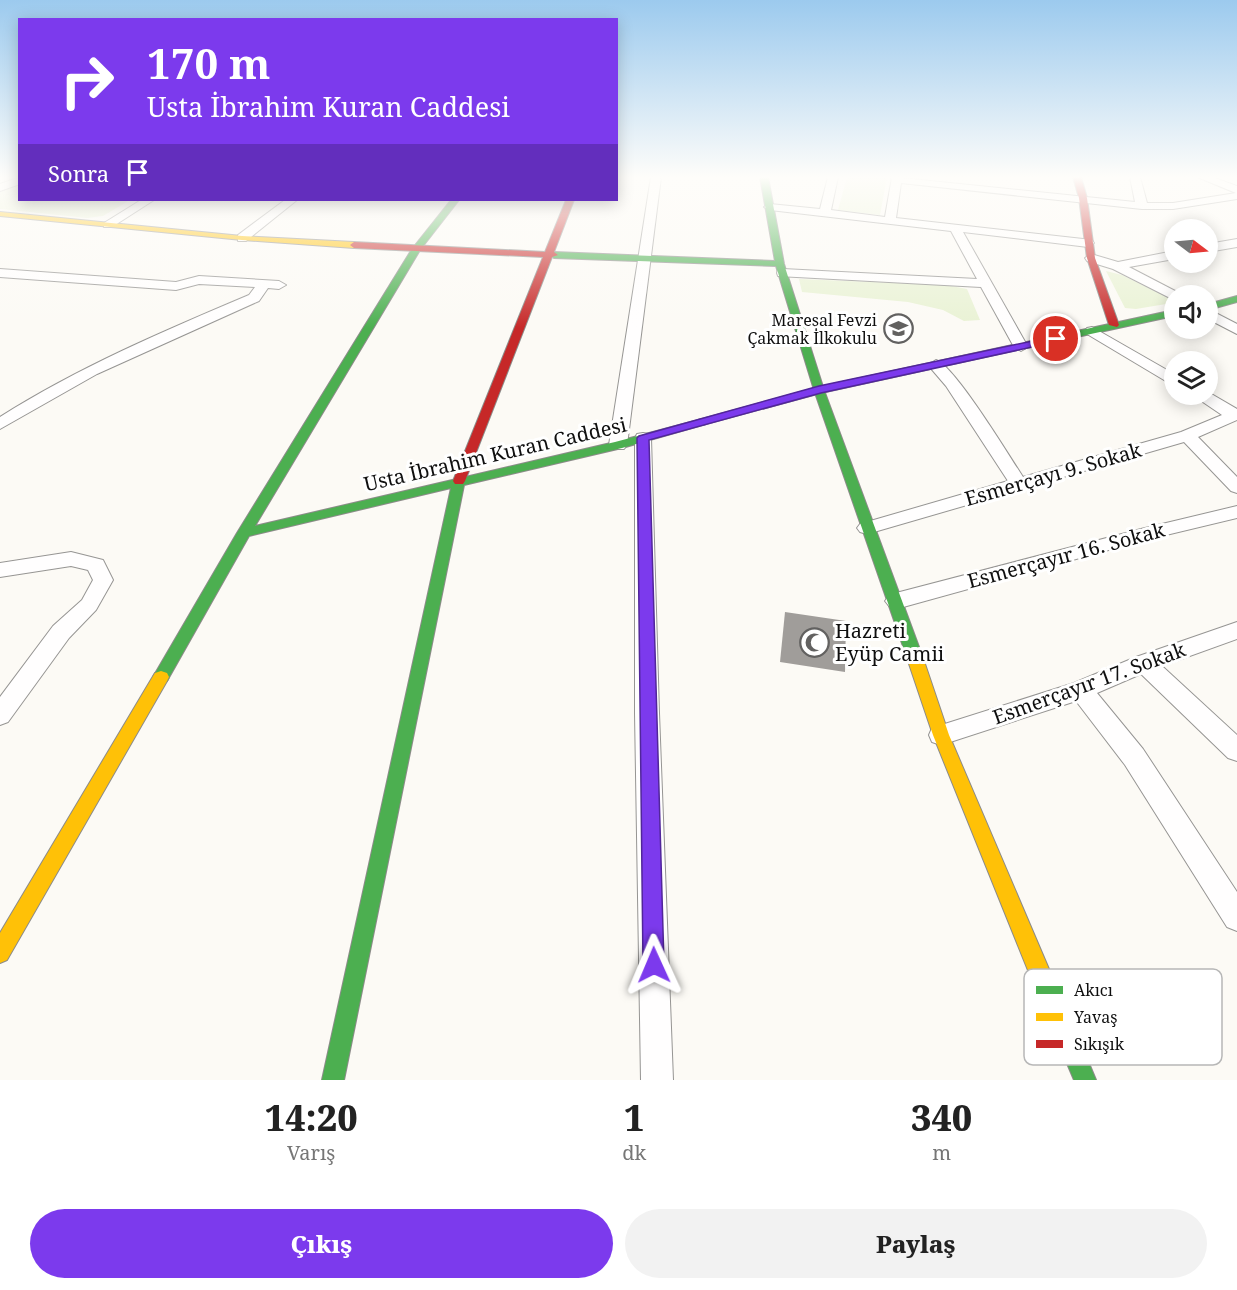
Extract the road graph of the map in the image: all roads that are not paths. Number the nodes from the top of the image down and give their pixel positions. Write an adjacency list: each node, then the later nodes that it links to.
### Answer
1 (133, 227): 10 (street)
2 (256, 227): 10 (street)
3 (433, 227): 14 (street)
4 (559, 227): 15 (street)
5 (648, 227): 16 (street)
6 (774, 227): 20 (street)
7 (949, 227): 9 (street)
8 (1086, 227): 11 (street)
9 (955, 228): 11 (street); 22 (street)
10 (242, 238): 14 (street)
11 (1088, 243): 18 (street)
12 (1237, 243): 13 (street)
13 (1218, 246)
14 (416, 249): 15 (street); 46 (street)
15 (548, 254): 16 (street); 41 (street)
16 (644, 257): 20 (street); 40 (street)
17 (1164, 257): 19 (street)
18 (1091, 258): 19 (street); 28 (street)
19 (1117, 266): 23 (street)
20 (781, 268): 22 (street); 34 (street)
21 (0, 273): 37 (street)
22 (986, 283): 31 (street)
23 (1164, 291)
24 (1237, 299): 25 (street)
25 (1218, 304)
26 (1164, 315): 28 (street, Usta İbrahim Kuran Caddesi)
27 (1218, 319): 29 (street)
28 (1114, 325): 30 (street, Usta İbrahim Kuran Caddesi)
29 (1237, 330)
30 (1092, 331): 31 (street, Usta İbrahim Kuran Caddesi); 33 (street)
31 (1021, 347): 32 (street, Usta İbrahim Kuran Caddesi)
32 (936, 365): 34 (street, Usta İbrahim Kuran Caddesi); 42 (street)
33 (1164, 374)
34 (819, 390): 39 (street, Usta İbrahim Kuran Caddesi); 45 (street)
35 (1218, 405): 36 (street)
36 (1235, 414): 38 (street, Esmerçayı 9. Sokak)
37 (0, 424)
38 (1187, 436): 42 (street, Esmerçayı 9. Sokak); 43 (street)
39 (643, 438): 40 (street, Usta İbrahim Kuran Caddesi); 60 (street)
40 (618, 445): 41 (street, Usta İbrahim Kuran Caddesi)
41 (458, 484): 46 (street, Usta İbrahim Kuran Caddesi); 59 (street)
42 (1019, 484): 45 (street, Esmerçayı 9. Sokak)
43 (1237, 487)
44 (1237, 512): 48 (street, Esmerçayır 16. Sokak)
45 (867, 528): 48 (street)
46 (244, 533): 56 (street)
47 (0, 570): 52 (street)
48 (896, 601): 53 (street)
49 (1237, 630): 50 (street, Esmerçayır 17. Sokak)
50 (1143, 663): 51 (street, Esmerçayır 17. Sokak); 54 (street)
51 (1081, 690): 53 (street, Esmerçayır 17. Sokak); 55 (street)
52 (0, 715)
53 (941, 735): 57 (street)
54 (1237, 751)
55 (1237, 917)
56 (0, 953)
57 (1039, 969)
58 (1079, 1065): 61 (street)
59 (333, 1080)
60 (657, 1080)
61 (1085, 1080)

